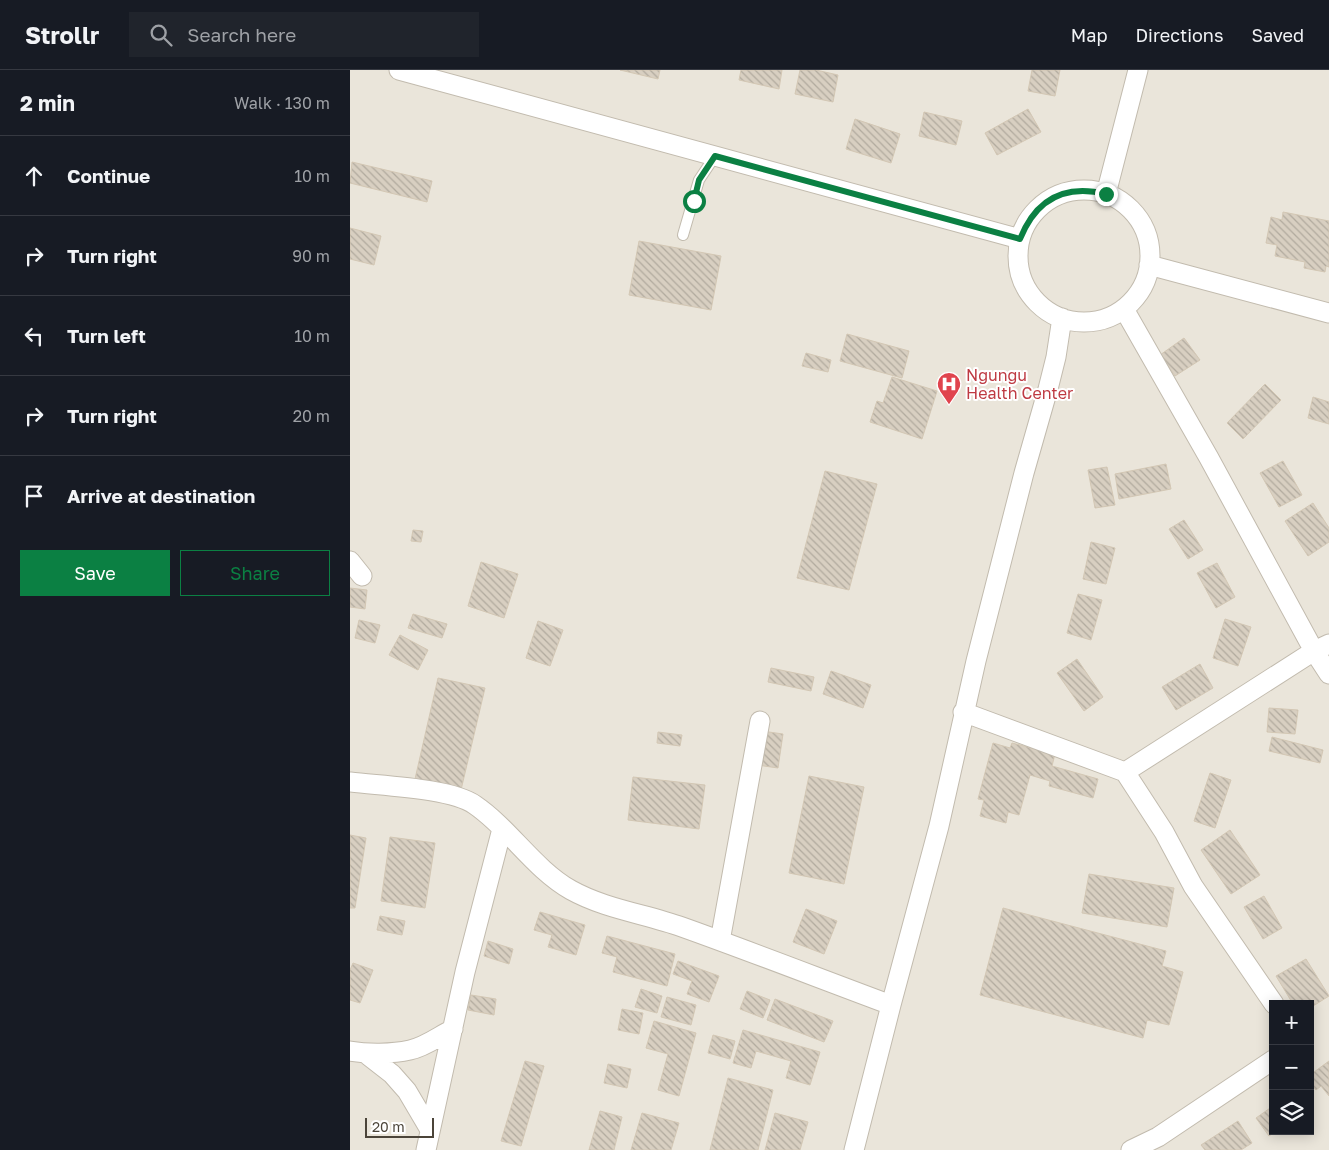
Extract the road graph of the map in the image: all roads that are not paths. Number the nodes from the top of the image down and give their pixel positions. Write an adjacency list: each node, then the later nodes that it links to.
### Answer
1 (399, 70): 3 (street)
2 (1138, 70): 4 (street)
3 (715, 156): 5 (lane); 6 (street)
4 (1106, 194): 6 (street); 7 (street)
5 (683, 235)
6 (1020, 239): 10 (street)
7 (1149, 266): 8 (street); 9 (street)
8 (1124, 309): 10 (street); 13 (street)
9 (1329, 314)
10 (1062, 318): 15 (street)
11 (350, 561): 12 (street)
12 (362, 576)
13 (1322, 647): 14 (street); 17 (street)
14 (1329, 674)
15 (963, 712): 17 (street); 22 (street)
16 (760, 721): 20 (street)
17 (1125, 772): 21 (street)
18 (350, 782): 19 (street)
19 (502, 829): 20 (street); 23 (street)
20 (720, 941): 22 (street)
21 (1271, 1000)
22 (890, 1005): 28 (street)
23 (453, 1029): 24 (street); 26 (street)
24 (357, 1052): 26 (street)
25 (1269, 1063): 29 (street)
26 (430, 1130): 27 (street)
27 (426, 1150)
28 (854, 1150)
29 (1131, 1150)

